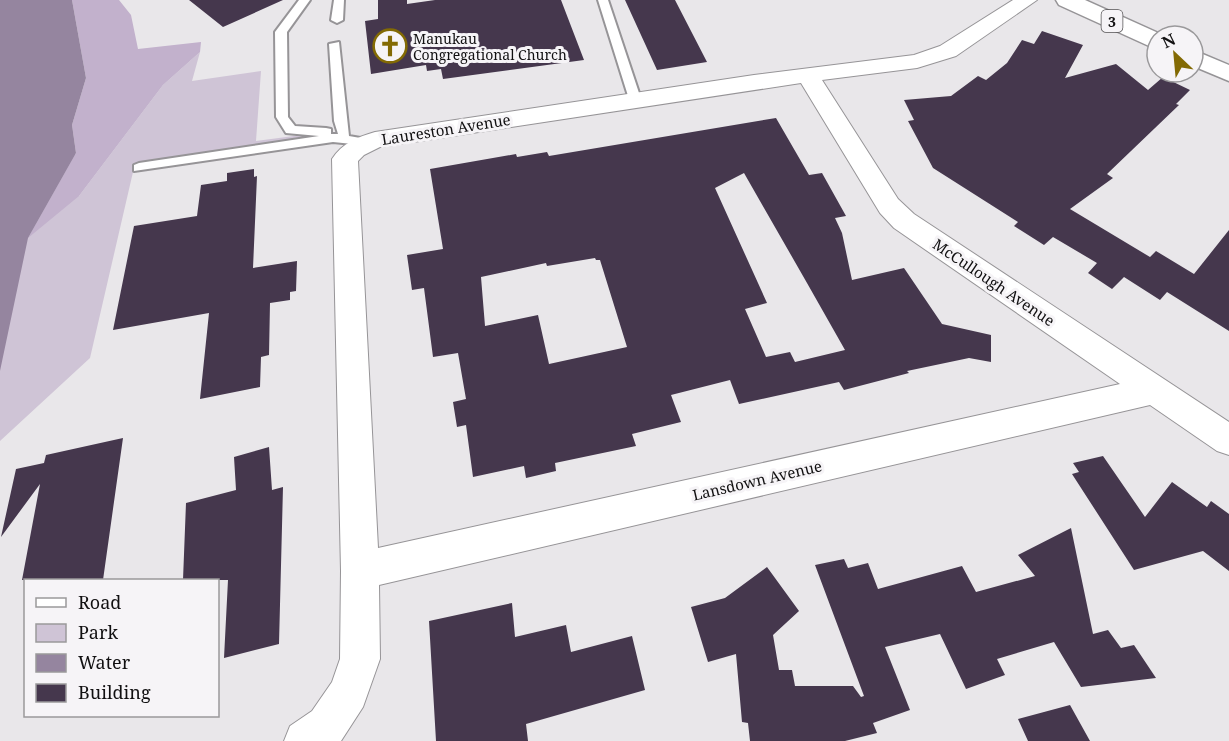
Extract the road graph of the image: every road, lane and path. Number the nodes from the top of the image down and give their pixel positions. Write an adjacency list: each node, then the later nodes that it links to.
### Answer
1 (305, 0): 13 (lane)
2 (339, 0): 6 (lane)
3 (603, 0): 12 (lane)
4 (1028, 0): 11 (street, Laureston Avenue)
5 (1067, 0): 7 (main road, 3)
6 (337, 20)
7 (1145, 36)
8 (335, 45): 13 (lane)
9 (1205, 63): 10 (main road)
10 (1229, 74)
11 (808, 76): 12 (street, Laureston Avenue); 15 (street, McCullough Avenue)
12 (635, 99): 13 (street, Laureston Avenue)
13 (356, 139): 14 (lane); 17 (street, Laureston Avenue)
14 (139, 168)
15 (1154, 390): 16 (street, McCullough Avenue); 17 (street, Lansdown Avenue)
16 (1229, 440)
17 (360, 571): 18 (street, Laureston Avenue)
18 (305, 741)

